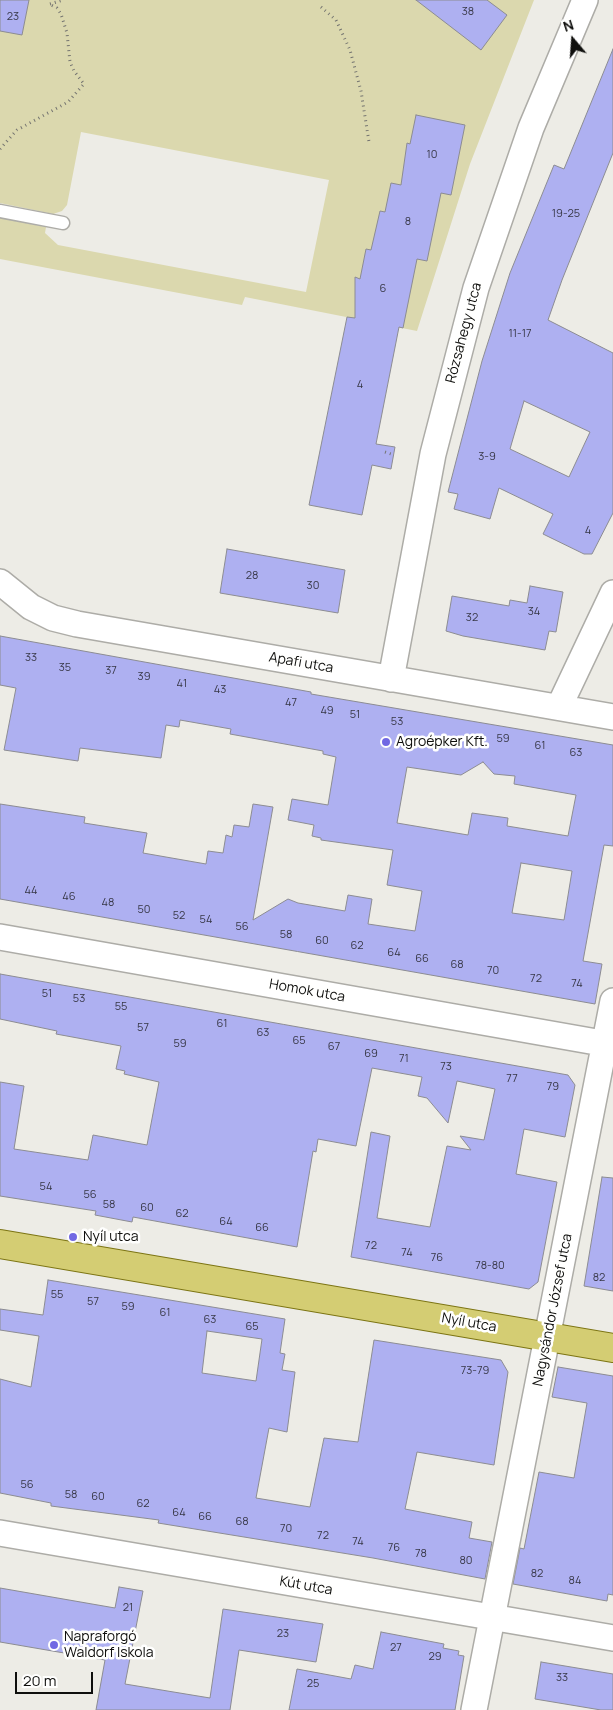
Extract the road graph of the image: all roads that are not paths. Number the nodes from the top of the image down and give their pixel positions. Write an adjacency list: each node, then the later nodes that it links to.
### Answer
1 (585, 0): 6 (street, Rózsahegy utca)
2 (0, 211): 3 (lane)
3 (63, 223)
4 (0, 582): 6 (street, Apafi utca)
5 (613, 593): 7 (street)
6 (391, 679): 7 (street, Apafi utca)
7 (559, 707): 8 (street, Apafi utca)
8 (613, 717)
9 (0, 937): 11 (street, Homok utca)
10 (613, 1001): 11 (street, Nagysándor József utca)
11 (609, 1045): 13 (street, Nagysándor József utca)
12 (0, 1244): 13 (main road, Nyíl utca)
13 (548, 1336): 14 (main road, Nyíl utca); 16 (street, Nagysándor József utca)
14 (613, 1348)
15 (0, 1533): 16 (street, Kút utca)
16 (492, 1618): 17 (street, Kút utca); 18 (street, Nagysándor József utca)
17 (613, 1638)
18 (474, 1710)

